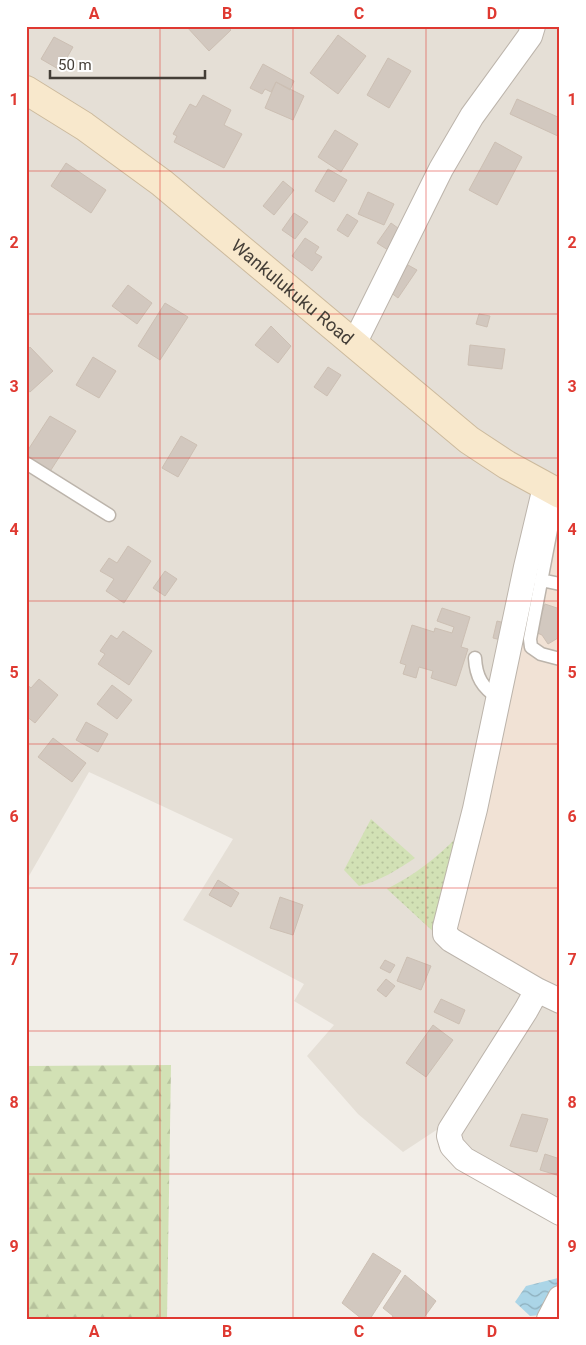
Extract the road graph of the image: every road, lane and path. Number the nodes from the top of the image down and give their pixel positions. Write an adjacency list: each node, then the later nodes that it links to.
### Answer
1 (533, 26): 3 (street)
2 (26, 90): 3 (main road, Wankulukuku Road)
3 (354, 344): 5 (main road, Wankulukuku Road)
4 (26, 463): 6 (lane)
5 (554, 491): 7 (lane); 11 (street)
6 (109, 515)
7 (541, 580): 8 (lane); 10 (lane)
8 (560, 584)
9 (475, 658): 11 (lane)
10 (560, 659)
11 (498, 698): 12 (street)
12 (537, 990): 13 (street); 14 (street)
13 (560, 1001)
14 (560, 1213)
15 (560, 1298): 16 (street)
16 (549, 1319)

